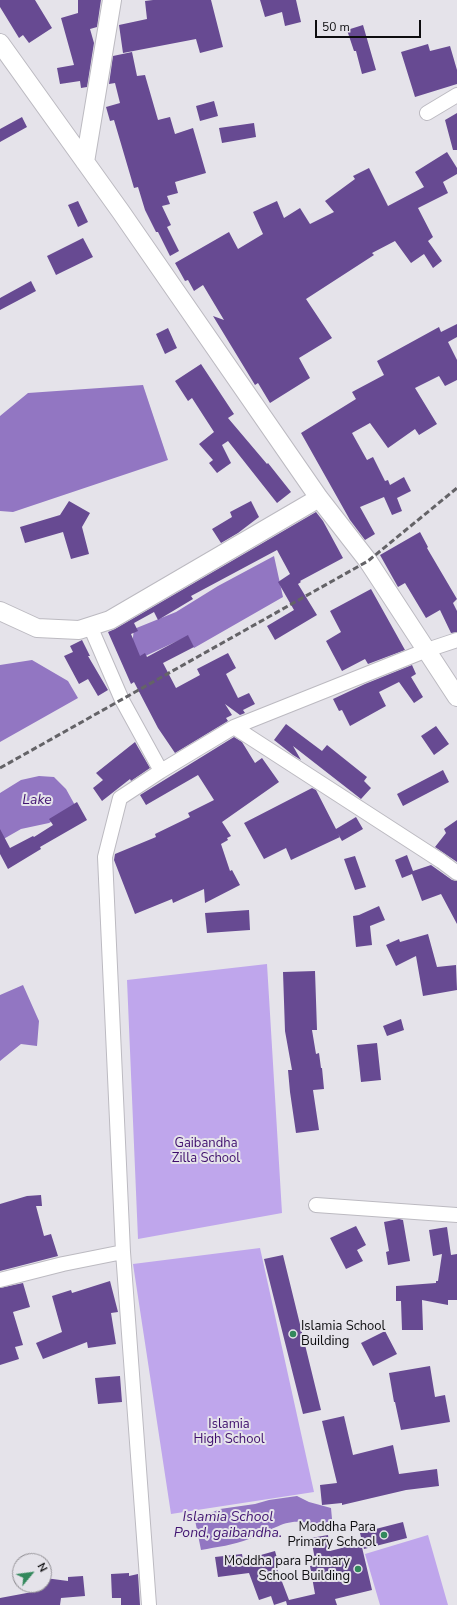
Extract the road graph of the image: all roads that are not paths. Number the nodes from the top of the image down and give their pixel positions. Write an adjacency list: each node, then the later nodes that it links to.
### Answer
1 (112, 0): 5 (main road)
2 (0, 43): 5 (main road)
3 (457, 95): 4 (street)
4 (427, 113)
5 (85, 162): 6 (main road)
6 (319, 498): 8 (main road); 10 (main road)
7 (0, 611): 8 (main road)
8 (90, 626): 13 (street)
9 (457, 640): 10 (street)
10 (426, 650): 11 (main road); 12 (street)
11 (457, 697)
12 (234, 727): 13 (street); 14 (street)
13 (161, 771): 17 (street)
14 (457, 873)
15 (316, 1205): 16 (street)
16 (457, 1215)
17 (123, 1252): 18 (street); 19 (street)
18 (0, 1280)
19 (149, 1605)

